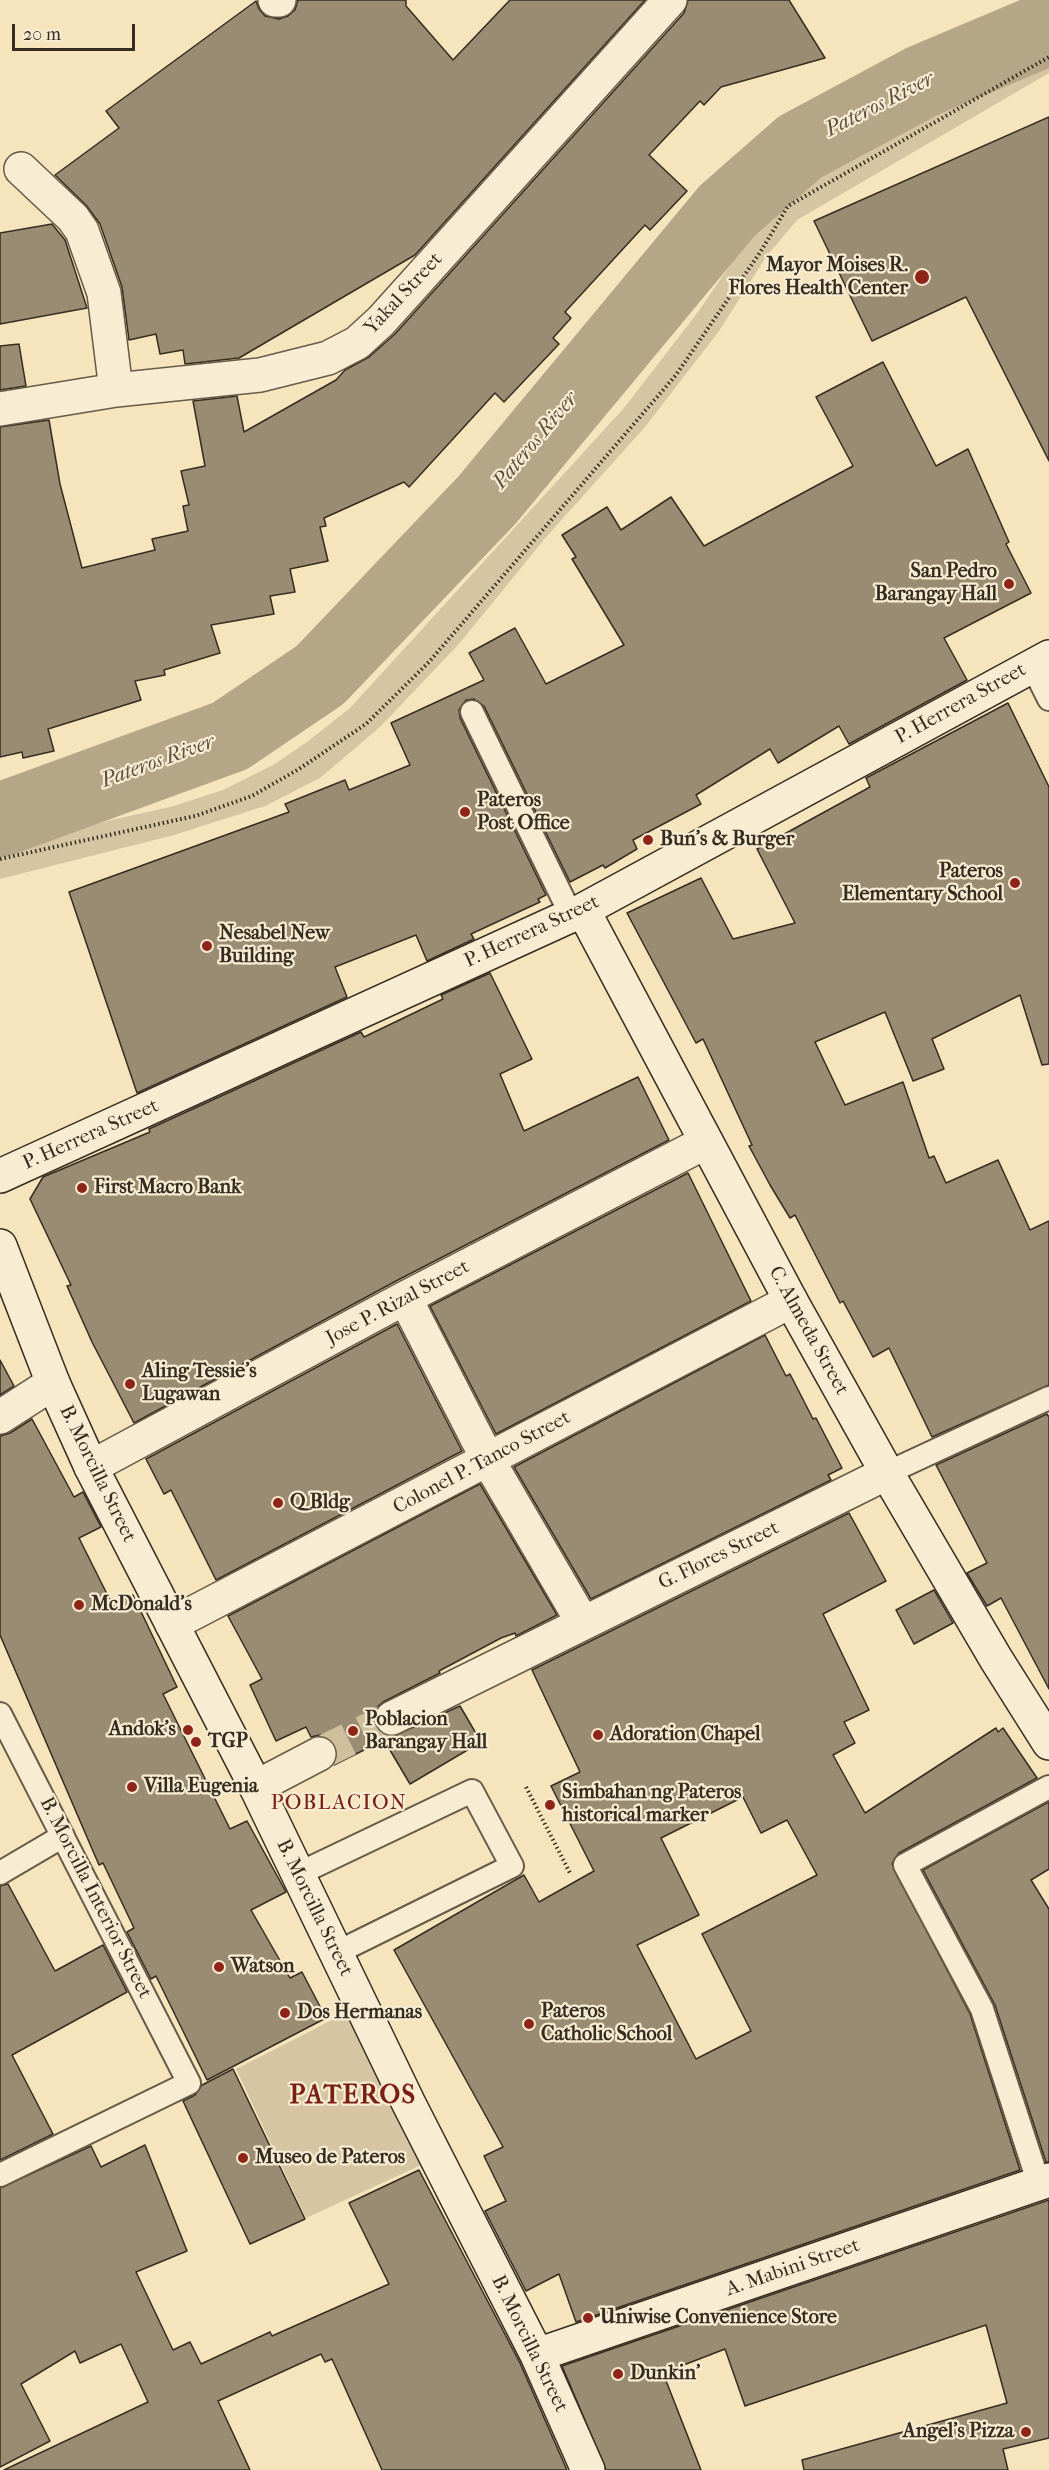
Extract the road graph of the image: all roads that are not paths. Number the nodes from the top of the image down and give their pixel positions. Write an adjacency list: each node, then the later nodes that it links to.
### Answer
1 (670, 0): 3 (street, Yakal Street)
2 (21, 169): 3 (street)
3 (116, 390): 4 (street, Yakal Street)
4 (0, 409)
5 (1040, 661): 6 (lane); 8 (street, P. Herrera Street)
6 (1049, 699)
7 (472, 712): 8 (lane)
8 (577, 912): 9 (street, C. Almeda Street); 10 (street, P. Herrera Street)
9 (706, 1142): 12 (street, Jose P. Rizal Street); 13 (street, C. Almeda Street)
10 (0, 1176)
11 (0, 1246): 14 (street, B. Morcilla Street)
12 (405, 1298): 17 (street); 18 (street, Jose P. Rizal Street)
13 (791, 1301): 17 (street, Colonel P. Tanco Street); 19 (street, C. Almeda Street)
14 (53, 1383): 16 (street); 18 (street, B. Morcilla Street)
15 (1049, 1398): 19 (lane, G. Flores Street)
16 (0, 1417)
17 (488, 1460): 20 (street); 21 (street, Colonel P. Tanco Street)
18 (91, 1467): 21 (street, B. Morcilla Street)
19 (887, 1473): 20 (street, G. Flores Street); 24 (street, C. Almeda Street)
20 (583, 1623): 23 (street, G. Flores Street)
21 (172, 1624): 26 (street, B. Morcilla Street)
22 (0, 1714): 28 (lane, B. Morcilla Interior Street)
23 (392, 1718)
24 (1049, 1743)
25 (319, 1754): 26 (street)
26 (256, 1787): 30 (street, B. Morcilla Street)
27 (1049, 1787): 33 (lane)
28 (63, 1836): 29 (lane); 32 (lane, B. Morcilla Interior Street)
29 (0, 1873)
30 (298, 1874): 31 (street, B. Morcilla Street); 31 (lane)
31 (336, 1953): 34 (street, B. Morcilla Street)
32 (0, 2175)
33 (1044, 2182): 34 (street, A. Mabini Street)
34 (537, 2355): 35 (street, B. Morcilla Street)
35 (588, 2470)

